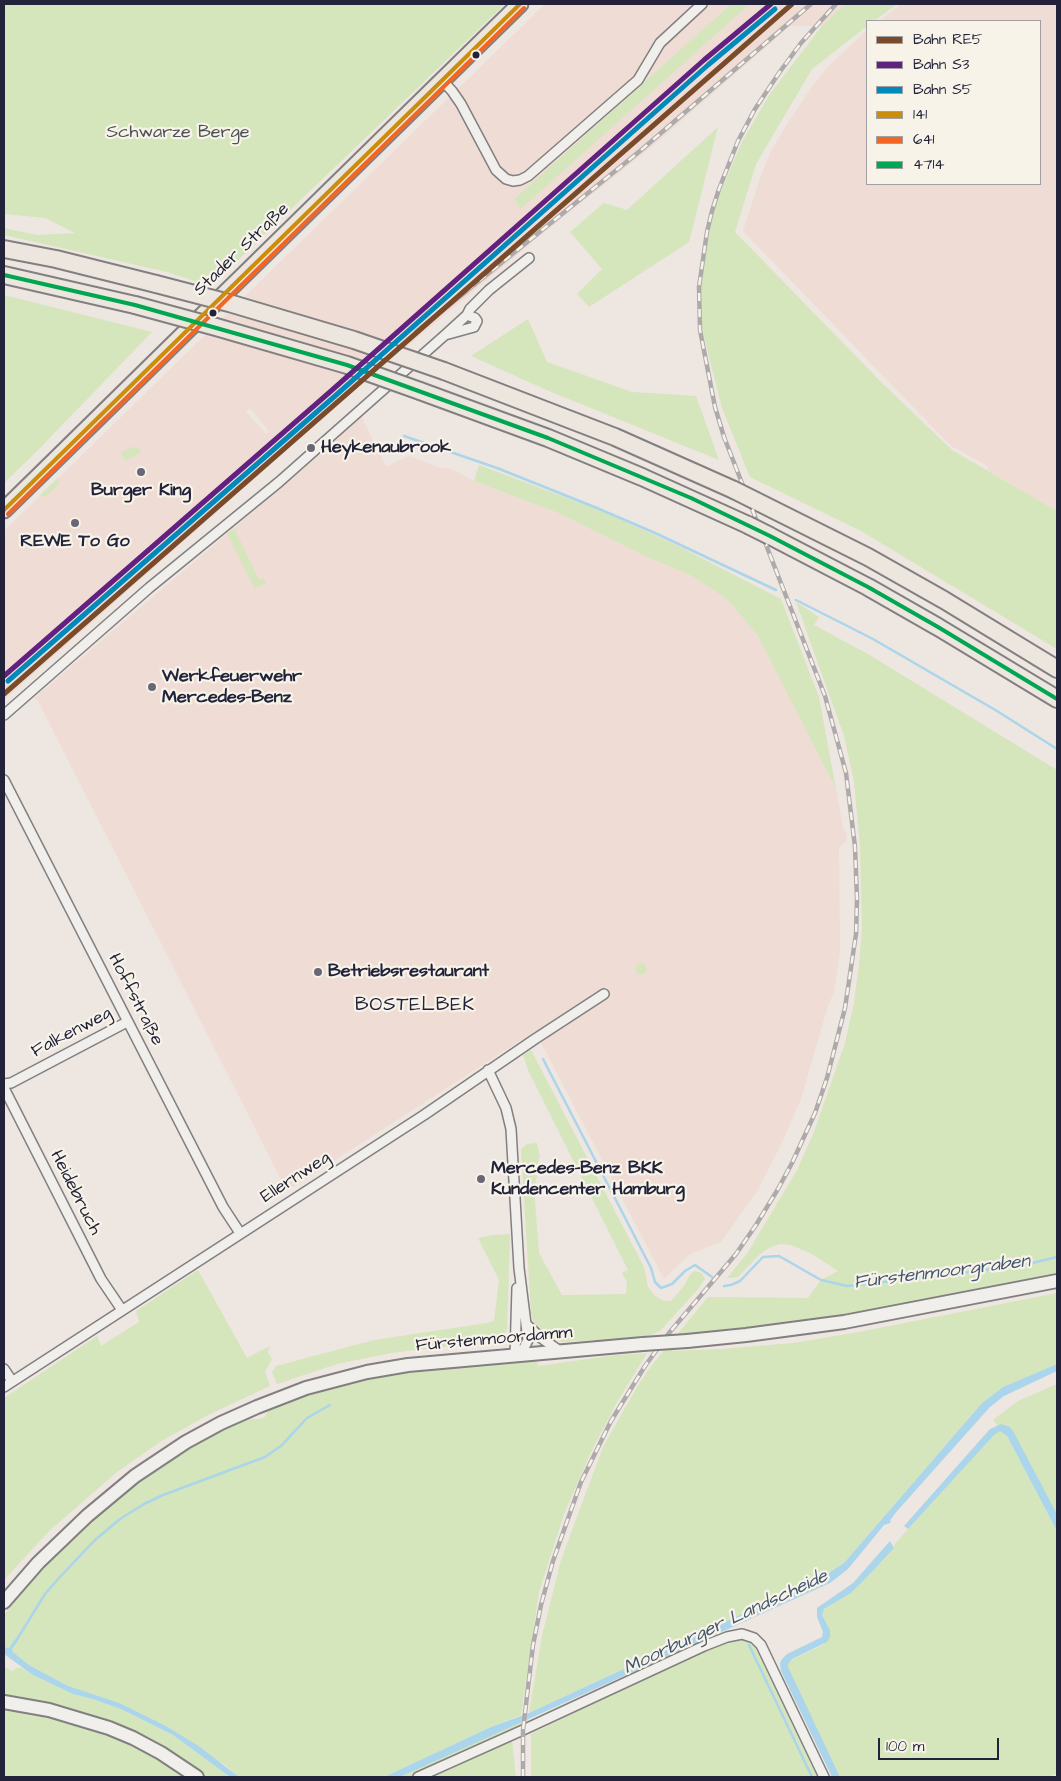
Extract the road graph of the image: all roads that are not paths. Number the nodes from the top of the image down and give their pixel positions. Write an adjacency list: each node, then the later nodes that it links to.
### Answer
1 (520, 4): 3 (main road, Stader Straße)
2 (702, 4): 3 (street)
3 (442, 80): 11 (main road, Stader Straße)
4 (4, 249): 12 (highway, bridge)
5 (530, 258): 9 (street)
6 (4, 275): 8 (highway)
7 (4, 279): 8 (highway)
8 (34, 282): 13 (highway, bridge)
9 (467, 315): 10 (street); 10 (street)
10 (445, 335): 14 (street)
11 (4, 510)
12 (1057, 669)
13 (1057, 700)
14 (4, 715)
15 (4, 780): 17 (street, Hoffstraße)
16 (604, 994): 18 (street, Ellernweg)
17 (127, 1022): 19 (street, Falkenweg); 20 (street, Hoffstraße)
18 (488, 1070): 20 (street, Ellernweg); 21 (street)
19 (4, 1086): 23 (street, Heidebruch)
20 (240, 1232): 23 (street, Ellernweg)
21 (519, 1268): 24 (street); 26 (street)
22 (1057, 1281): 25 (main road, Fürstenmoordamm, bridge)
23 (122, 1310): 28 (street, Ellernweg)
24 (526, 1324): 25 (street); 26 (street)
25 (561, 1352): 26 (main road, Fürstenmoordamm)
26 (515, 1356): 30 (main road, Fürstenmoordamm)
27 (4, 1369): 28 (street)
28 (12, 1381): 29 (street, Ellernweg)
29 (4, 1387)
30 (4, 1602)
31 (4, 1702): 32 (main road)
32 (197, 1777)
33 (418, 1777): 34 (street)
34 (824, 1777)

